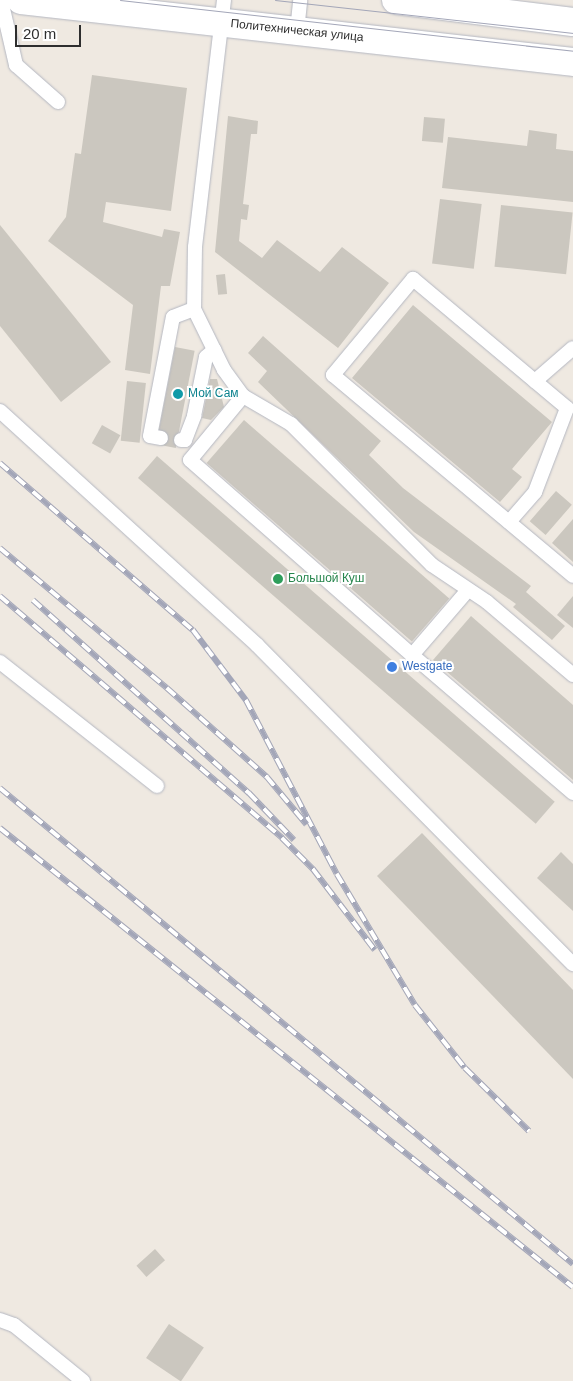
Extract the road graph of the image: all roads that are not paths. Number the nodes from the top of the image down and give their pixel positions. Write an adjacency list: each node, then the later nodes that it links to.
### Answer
1 (1, 0): 11 (lane)
2 (21, 0): 5 (main road, Политехническая улица)
3 (300, 0): 9 (lane)
4 (396, 0): 6 (main road)
5 (79, 3): 7 (main road, Политехническая улица)
6 (492, 6): 8 (main road)
7 (223, 11): 9 (main road, Политехническая улица); 12 (lane)
8 (573, 22)
9 (298, 31): 10 (main road, Политехническая улица)
10 (573, 62)
11 (58, 102)
12 (194, 309): 14 (lane); 18 (lane)
13 (573, 348): 15 (lane)
14 (214, 350): 16 (lane); 19 (lane)
15 (535, 381): 20 (lane); 20 (lane)
16 (243, 396): 22 (lane); 23 (lane)
17 (0, 411): 28 (lane)
18 (161, 438)
19 (181, 440)
20 (509, 522): 21 (lane)
21 (573, 576)
22 (468, 590): 23 (lane); 25 (lane)
23 (412, 655): 27 (lane)
24 (0, 662): 26 (lane)
25 (573, 675)
26 (157, 786)
27 (573, 793)
28 (573, 964)
29 (0, 1320): 30 (lane)
30 (82, 1381)

